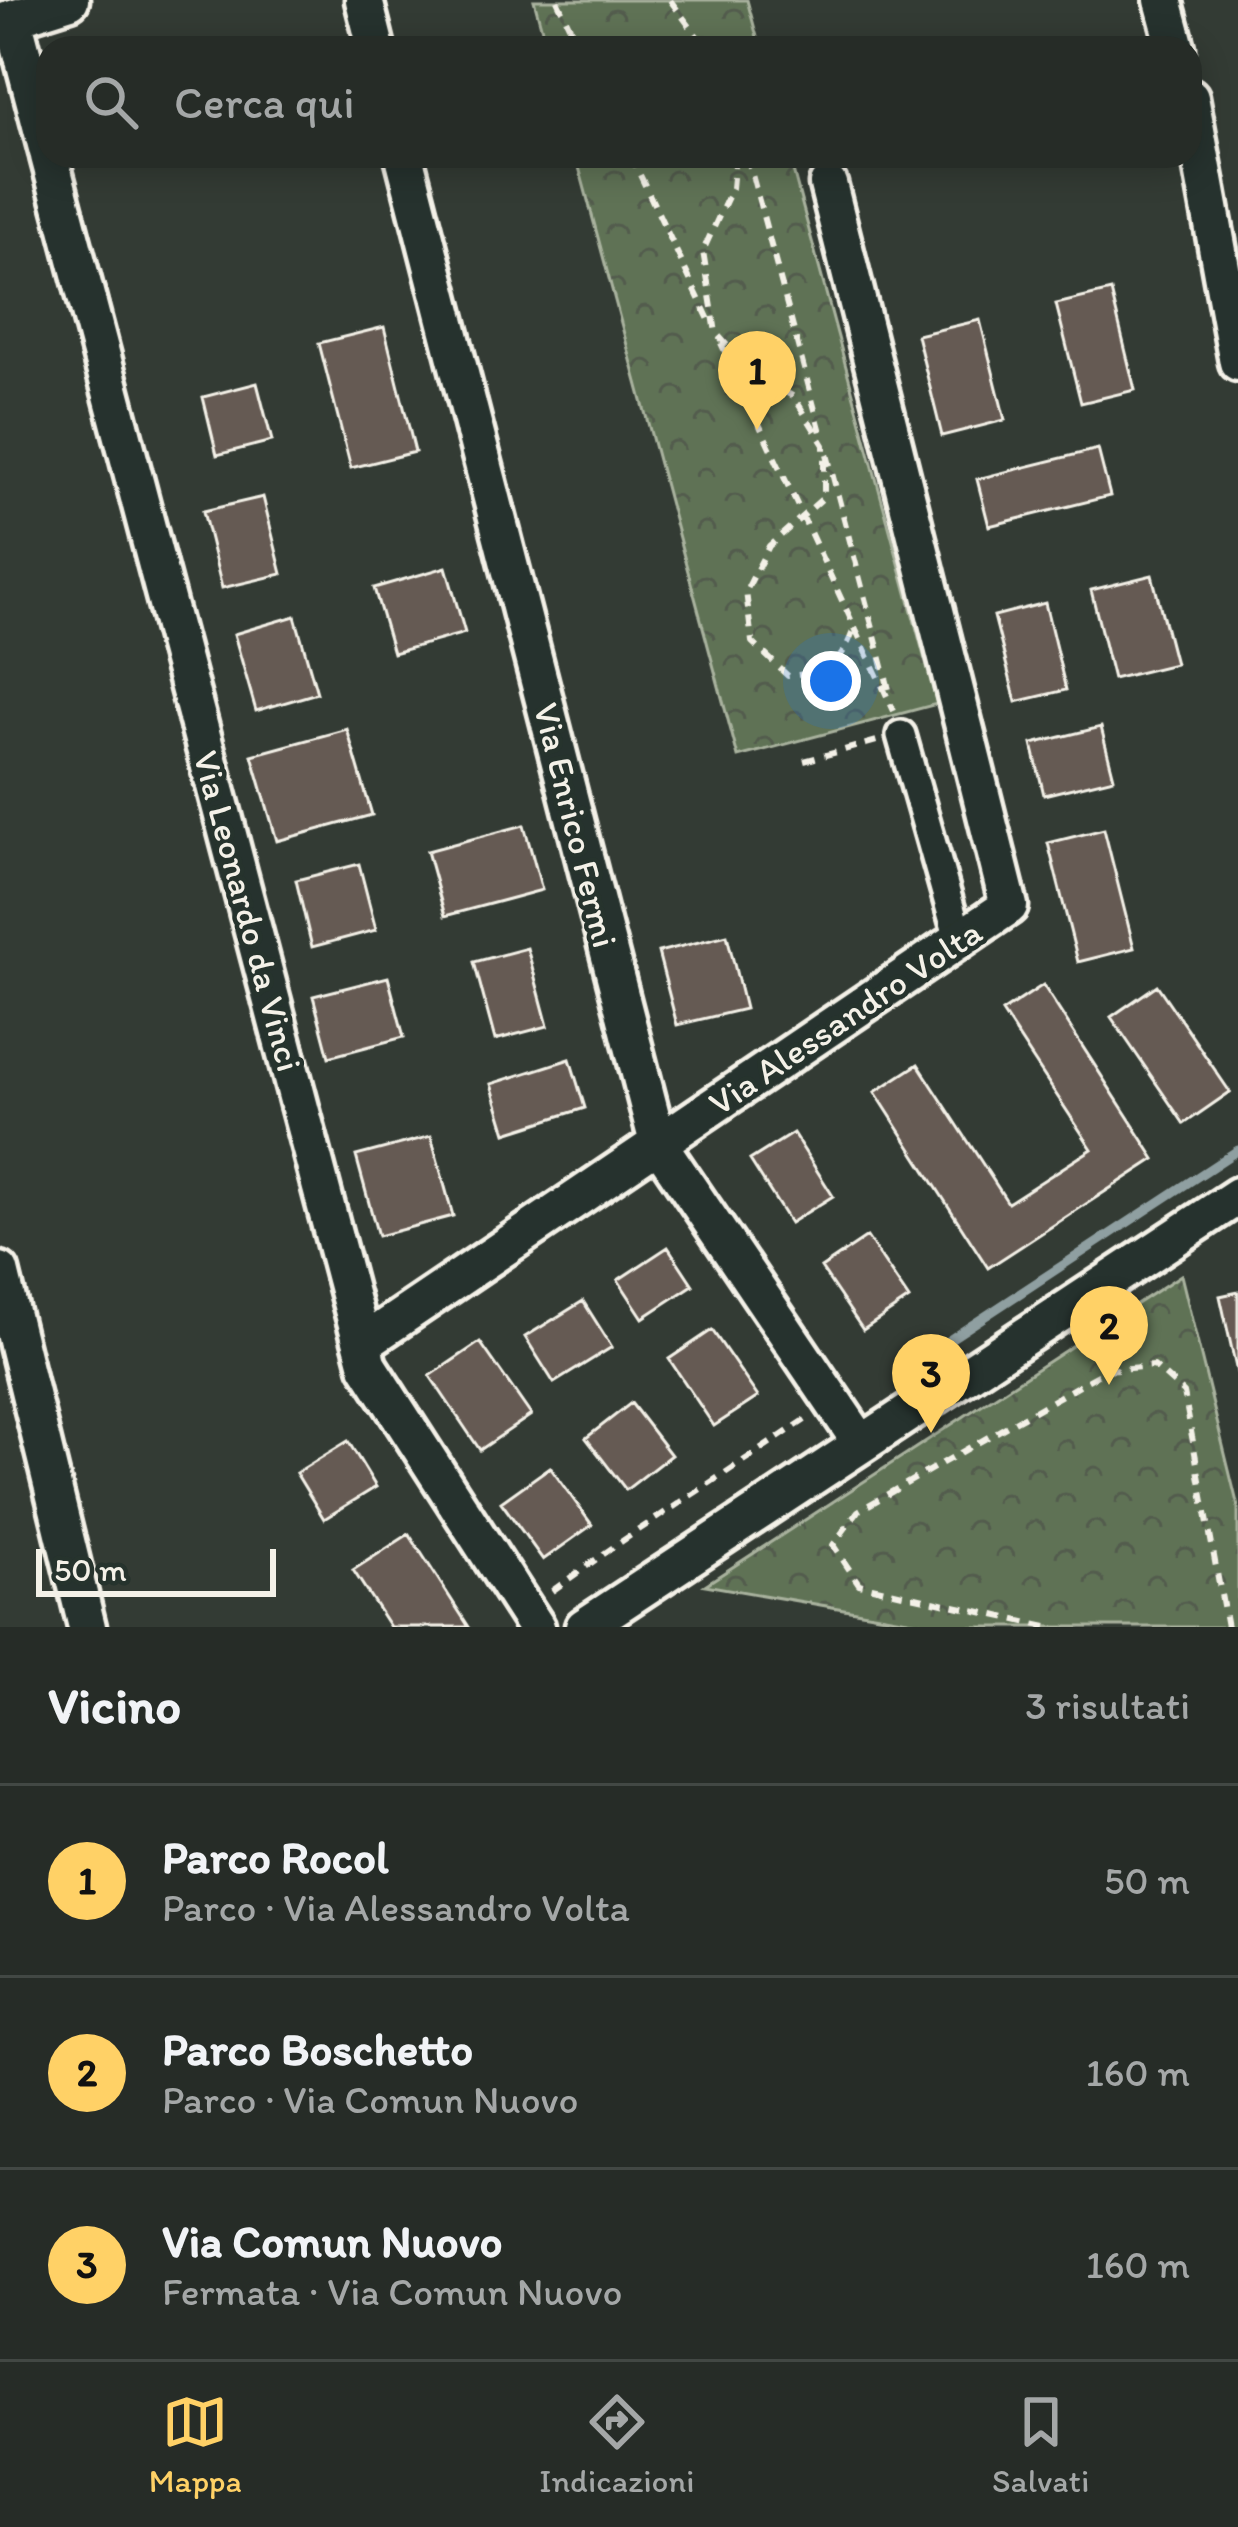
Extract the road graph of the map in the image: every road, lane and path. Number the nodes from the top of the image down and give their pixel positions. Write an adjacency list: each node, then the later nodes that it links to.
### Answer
1 (70, 0): 6 (street)
2 (364, 0): 7 (street)
3 (557, 0): 8 (path)
4 (670, 0): 9 (path)
5 (1163, 0): 10 (street)
6 (6, 20): 11 (street, Via Leonardo da Vinci)
7 (373, 36)
8 (574, 36)
9 (697, 36)
10 (1173, 36)
11 (36, 113)
12 (1202, 163): 20 (street)
13 (53, 168): 29 (street, Via Leonardo da Vinci)
14 (407, 168): 26 (street, Via Enrico Fermi)
15 (638, 168): 19 (path)
16 (734, 168): 19 (path)
17 (750, 168): 21 (path)
18 (828, 184): 25 (street, Via Alessandro Volta)
19 (716, 333): 21 (path); 22 (path)
20 (1238, 362)
21 (824, 445): 22 (path); 23 (path)
22 (803, 517): 23 (path); 23 (path)
23 (855, 626)
24 (902, 735): 25 (street)
25 (959, 939): 26 (street, Via Alessandro Volta)
26 (658, 1143): 29 (street, Via Alessandro Volta); 30 (street, Via Enrico Fermi)
27 (1238, 1196): 31 (street)
28 (0, 1271): 35 (street)
29 (363, 1343): 34 (street, Via Leonardo da Vinci)
30 (832, 1401): 31 (street, Via Enrico Fermi); 34 (path)
31 (861, 1444): 36 (street)
32 (848, 1503): 33 (path)
33 (859, 1510): 37 (path); 38 (path)
34 (531, 1619)
35 (87, 1627)
36 (584, 1627)
37 (1047, 1627)
38 (1227, 1627)

